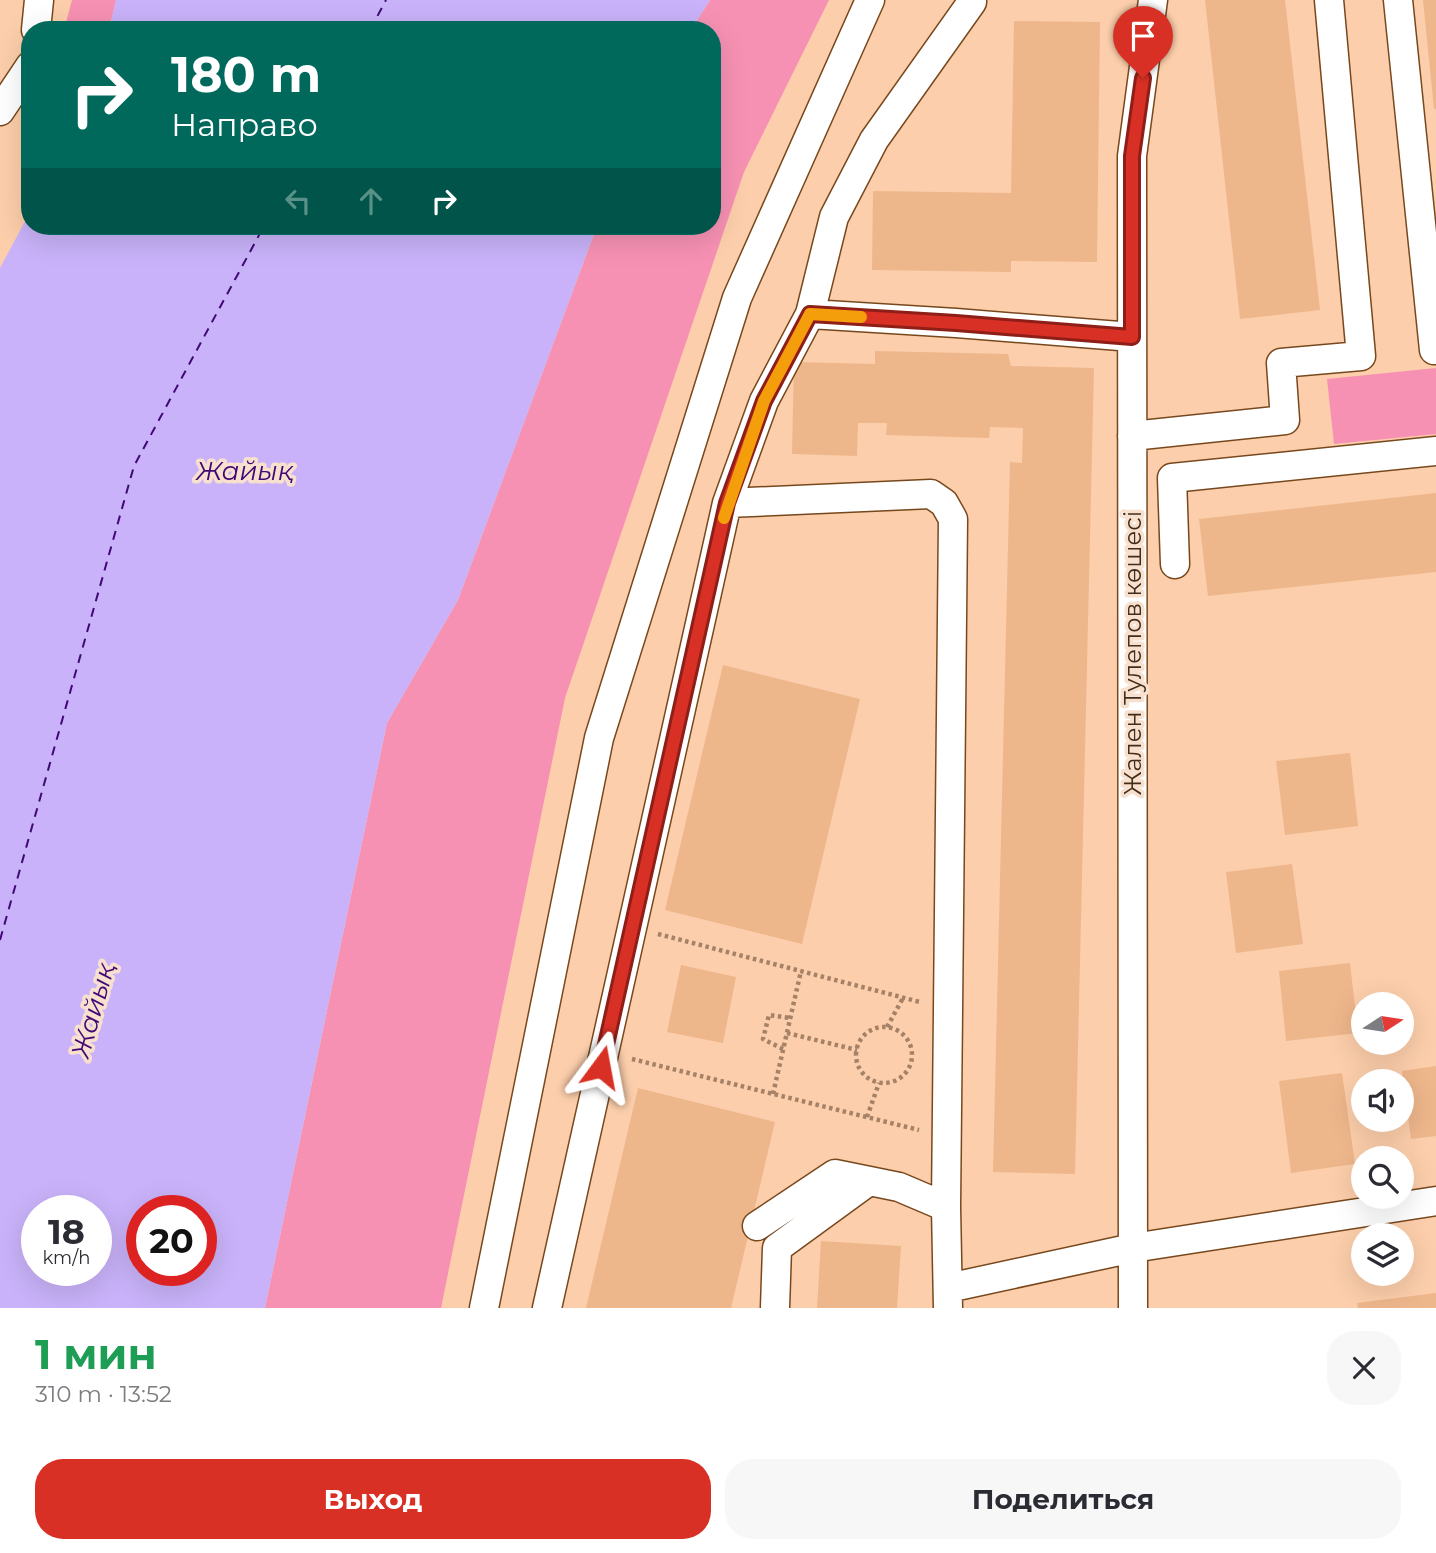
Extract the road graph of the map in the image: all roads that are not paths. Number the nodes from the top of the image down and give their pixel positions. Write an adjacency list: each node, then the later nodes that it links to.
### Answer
1 (39, 0): 7 (street)
2 (870, 0): 25 (street)
3 (1153, 0): 11 (street, Жален Тулепов көшесі)
4 (1329, 0): 13 (street)
5 (1398, 0): 12 (street)
6 (972, 2): 10 (street)
7 (37, 21)
8 (21, 80): 9 (street)
9 (0, 111)
10 (810, 314): 11 (street); 17 (street)
11 (1132, 337): 14 (street, Жален Тулепов көшесі)
12 (1436, 350)
13 (1285, 420): 14 (street); 16 (street)
14 (1132, 436): 23 (street, Жален Тулепов көшесі)
15 (1436, 451): 16 (street)
16 (1289, 465): 18 (street)
17 (727, 503): 21 (street); 26 (street)
18 (1175, 564)
19 (869, 1181): 21 (street); 22 (street); 27 (street)
20 (1436, 1201): 23 (street)
21 (946, 1207): 24 (street)
22 (757, 1226)
23 (1133, 1248): 24 (street); 28 (street, Жален Тулепов көшесі)
24 (948, 1298)
25 (484, 1308)
26 (547, 1308)
27 (775, 1308)
28 (1133, 1308)

